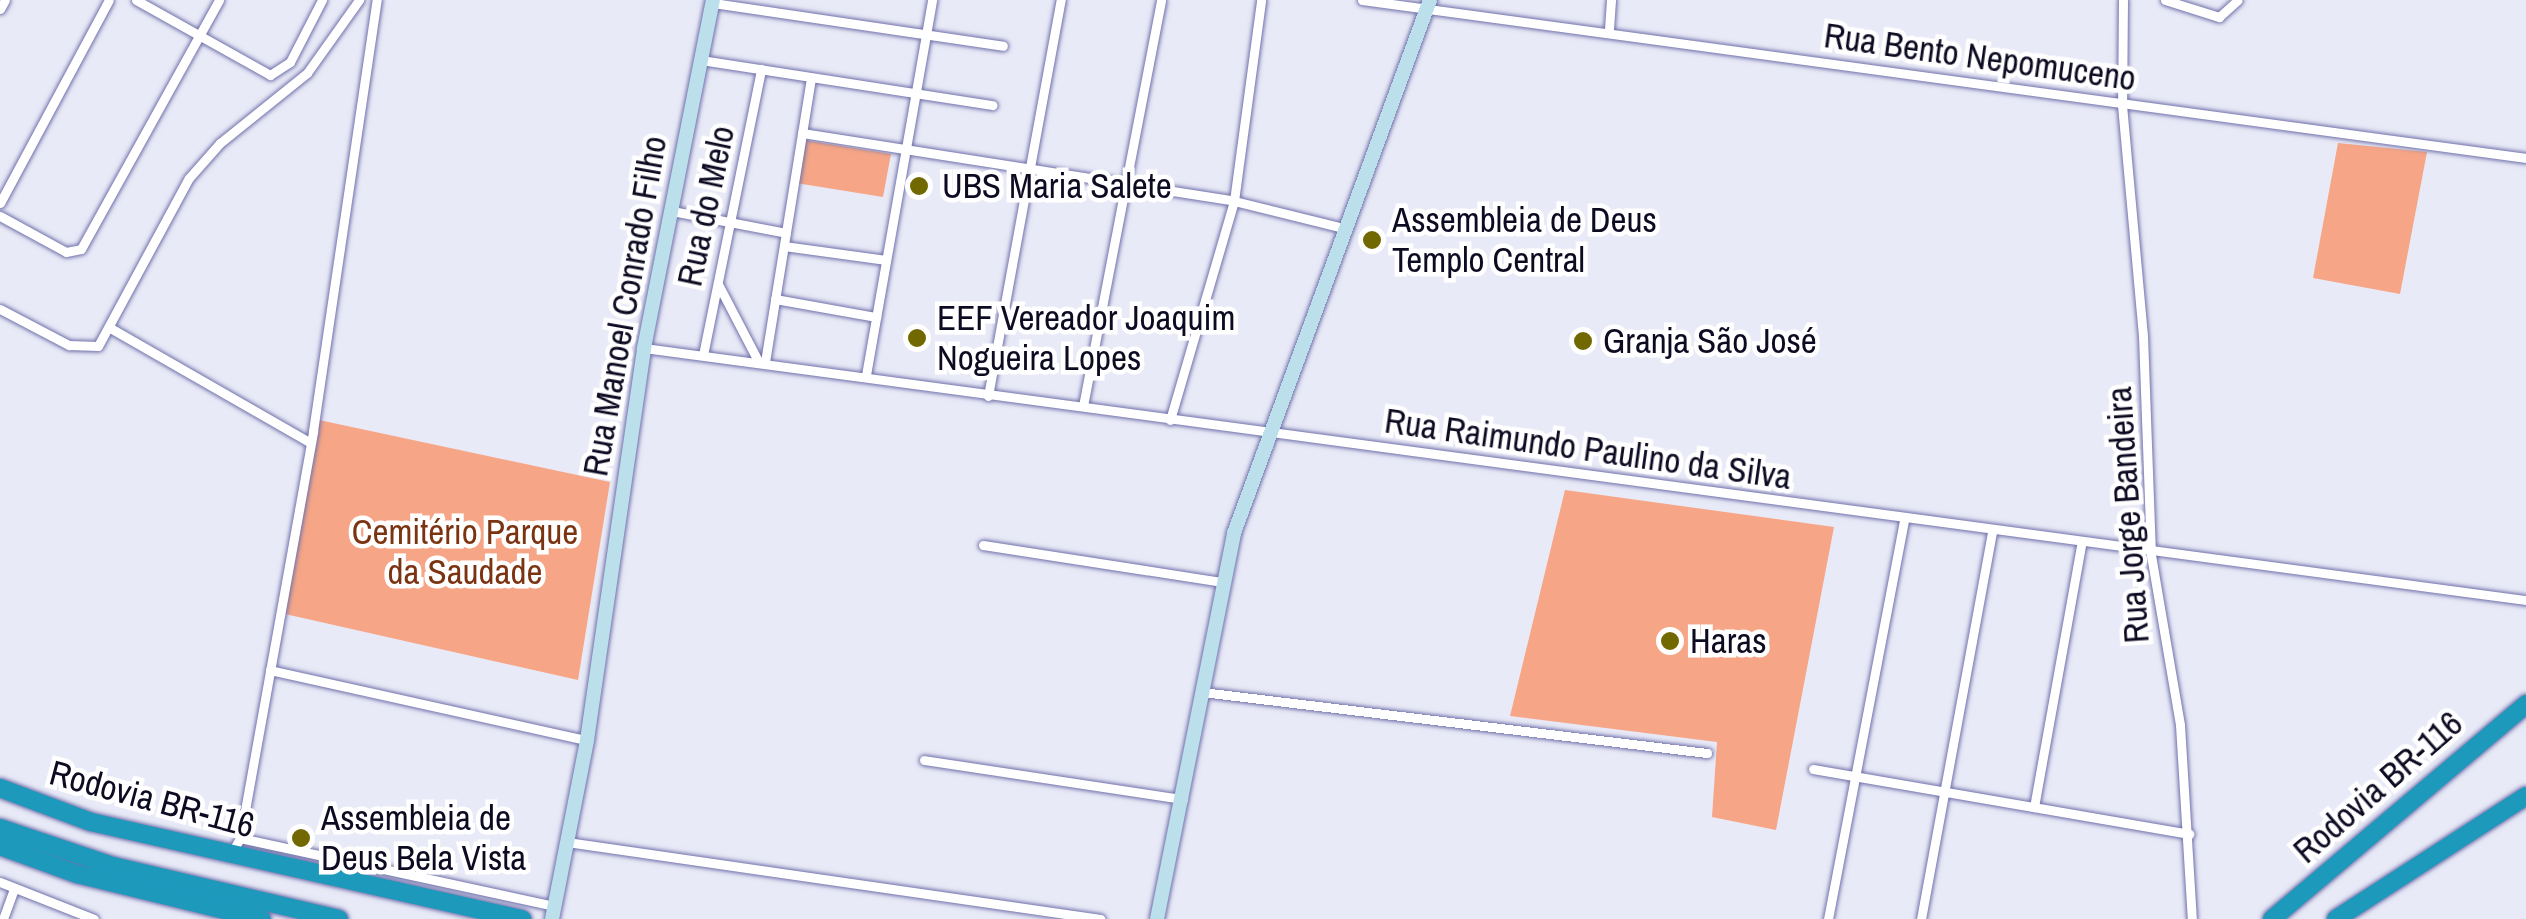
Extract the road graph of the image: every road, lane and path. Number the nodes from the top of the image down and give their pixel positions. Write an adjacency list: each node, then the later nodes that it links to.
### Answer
1 (5, 0): 19 (street)
2 (109, 0): 36 (street)
3 (136, 0): 22 (street)
4 (219, 0): 22 (street)
5 (322, 0): 22 (street)
6 (358, 0): 48 (street)
7 (378, 0): 57 (street)
8 (932, 0): 21 (street)
9 (1061, 0): 33 (street)
10 (1161, 0): 34 (street)
11 (1261, 0): 35 (street)
12 (1362, 0): 18 (street, Rua Bento Nepomuceno)
13 (1611, 0): 20 (street)
14 (2123, 0): 29 (street, Rua Jorge Bandeira)
15 (2166, 0): 16 (street)
16 (2238, 0)
17 (713, 1): 21 (street); 24 (street, Rua Manoel Conrado Filho)
18 (1428, 4): 20 (street, Rua Bento Nepomuceno); 40 (street)
19 (0, 9)
20 (1609, 29): 29 (street, Rua Bento Nepomuceno)
21 (926, 35): 23 (street); 27 (street)
22 (199, 38): 38 (street)
23 (1003, 46)
24 (701, 60): 25 (street); 37 (street, Rua Manoel Conrado Filho)
25 (762, 69): 26 (street); 39 (street, Rua do Melo)
26 (811, 78): 27 (street); 30 (street)
27 (916, 93): 28 (street); 31 (street)
28 (993, 105)
29 (2122, 105): 32 (street, Rua Bento Nepomuceno); 62 (street, Rua Jorge Bandeira)
30 (802, 133): 31 (street); 41 (street)
31 (906, 151): 33 (street); 43 (street)
32 (2526, 158)
33 (1027, 170): 34 (street); 53 (street)
34 (1129, 186): 35 (street); 54 (street)
35 (1234, 201): 40 (street); 55 (street)
36 (0, 203)
37 (672, 211): 39 (street); 49 (street, Rua Manoel Conrado Filho)
38 (0, 216)
39 (731, 222): 41 (street); 44 (street, Rua do Melo)
40 (1347, 229): 56 (street)
41 (786, 233): 42 (street)
42 (784, 246): 43 (street); 45 (street)
43 (886, 260): 47 (street)
44 (718, 284): 50 (street, Rua do Melo); 51 (street)
45 (775, 300): 47 (street); 51 (street)
46 (0, 310): 48 (street)
47 (876, 317): 52 (street)
48 (112, 329): 57 (street)
49 (644, 348): 50 (street, Rua Raimundo Paulino da Silva); 68 (street, Rua Manoel Conrado Filho)
50 (703, 354): 51 (street, Rua Raimundo Paulino da Silva)
51 (761, 361): 52 (street, Rua Raimundo Paulino da Silva)
52 (866, 375): 53 (street, Rua Raimundo Paulino da Silva)
53 (988, 396): 54 (street, Rua Raimundo Paulino da Silva)
54 (1083, 406): 55 (street, Rua Raimundo Paulino da Silva)
55 (1170, 420): 56 (street, Rua Raimundo Paulino da Silva)
56 (1268, 434): 58 (street, Rua Raimundo Paulino da Silva); 63 (street)
57 (311, 442): 65 (street)
58 (1904, 519): 59 (street, Rua Raimundo Paulino da Silva); 72 (street)
59 (1992, 531): 61 (street, Rua Raimundo Paulino da Silva); 74 (street)
60 (982, 545): 63 (street)
61 (2081, 545): 62 (street, Rua Raimundo Paulino da Silva); 77 (street)
62 (2152, 555): 64 (street, Rua Raimundo Paulino da Silva); 79 (street, Rua Jorge Bandeira)
63 (1221, 582): 66 (street)
64 (2526, 600)
65 (270, 670): 68 (street); 82 (street)
66 (1202, 692): 69 (street); 76 (street)
67 (2526, 704): 97 (highway, Rodovia BR-116)
68 (586, 740): 80 (street, Rua Manoel Conrado Filho)
69 (1708, 753)
70 (924, 760): 76 (street)
71 (1812, 768): 72 (street)
72 (1856, 776): 74 (street); 94 (street)
73 (0, 788): 82 (highway, Rodovia BR-116)
74 (1944, 794): 77 (street); 95 (street)
75 (2526, 796): 98 (highway, Rodovia BR-116)
76 (1183, 799): 93 (street)
77 (2034, 808): 79 (street)
78 (0, 828): 85 (highway, Rodovia BR-116)
79 (2189, 834): 96 (street, Rua Jorge Bandeira)
80 (567, 842): 86 (street, Rua Manoel Conrado Filho); 92 (street)
81 (0, 846): 85 (highway)
82 (236, 846): 86 (street); 91 (highway, Rodovia BR-116)
83 (0, 882): 84 (street)
84 (14, 888): 87 (street); 88 (street)
85 (230, 909): 89 (highway); 90 (highway, Rodovia BR-116)
86 (553, 912)
87 (3, 919)
88 (94, 919)
89 (262, 919)
90 (339, 919)
91 (522, 919)
92 (1100, 919)
93 (1157, 919)
94 (1828, 919)
95 (1920, 919)
96 (2192, 919)
97 (2272, 919)
98 (2336, 919)

